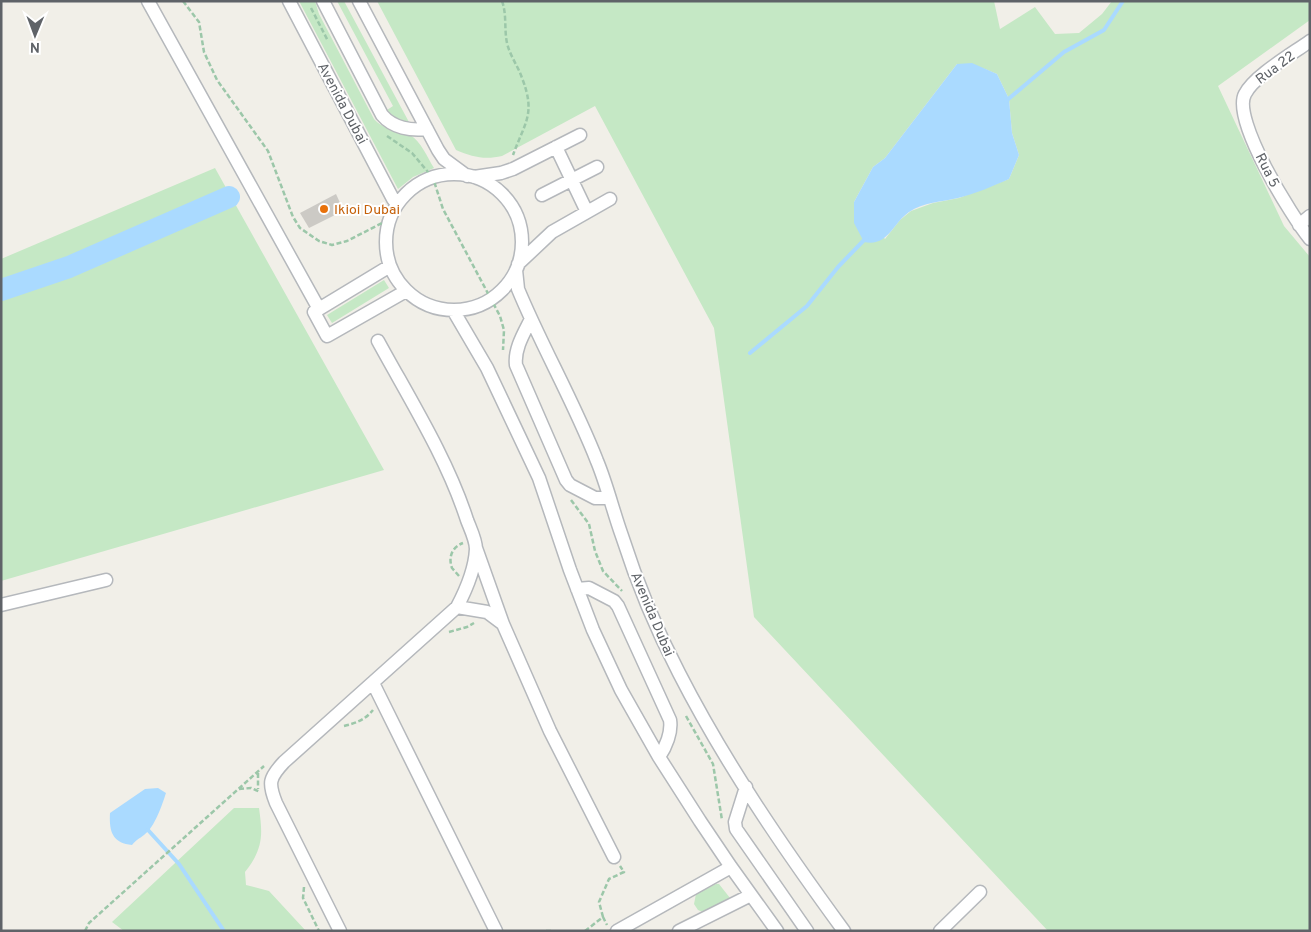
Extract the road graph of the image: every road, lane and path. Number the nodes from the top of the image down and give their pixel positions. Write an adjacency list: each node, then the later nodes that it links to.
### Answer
1 (148, 1): 27 (street)
2 (183, 1): 21 (path)
3 (289, 1): 18 (street, Avenida Dubai)
4 (323, 1): 9 (street)
5 (359, 1): 9 (street, Avenida Dubai)
6 (502, 1): 13 (path)
7 (1310, 41): 8 (street, Rua 22)
8 (1244, 96): 22 (street, Rua 5)
9 (427, 129): 14 (street, Avenida Dubai)
10 (580, 135): 11 (street)
11 (556, 147): 13 (street); 15 (street)
12 (597, 167): 15 (street)
13 (508, 170): 14 (street)
14 (470, 177): 18 (street, Avenida Dubai); 25 (street, Avenida Dubai)
15 (572, 180): 16 (street); 19 (street)
16 (542, 195)
17 (610, 199): 19 (street)
18 (397, 204): 21 (street, Avenida Dubai)
19 (587, 212): 25 (street)
20 (1310, 216): 22 (street)
21 (390, 219): 24 (street, Avenida Dubai)
22 (1298, 224): 23 (street, Rua 5)
23 (1310, 239)
24 (390, 266): 26 (street, Avenida Dubai); 27 (street)
25 (517, 267): 28 (street, Avenida Dubai); 29 (street, Avenida Dubai)
26 (406, 290): 27 (street); 28 (street, Avenida Dubai)
27 (319, 309)
28 (453, 310): 35 (street)
29 (531, 319): 31 (street, Avenida Dubai); 31 (street)
30 (378, 341): 32 (street)
31 (609, 498): 46 (street, Avenida Dubai)
32 (475, 543): 34 (street); 34 (path); 39 (street)
33 (106, 580): 36 (street)
34 (469, 580): 37 (street)
35 (577, 589): 44 (street); 44 (street)
36 (1, 605)
37 (457, 607): 38 (street); 41 (street)
38 (482, 611): 39 (street); 40 (path)
39 (503, 624): 50 (street)
40 (447, 633)
41 (373, 683): 42 (street); 49 (street)
42 (380, 698): 43 (path); 59 (street)
43 (340, 727)
44 (659, 757): 51 (street)
45 (258, 771): 48 (path)
46 (746, 787): 67 (street); 68 (street, Avenida Dubai)
47 (238, 789): 48 (path)
48 (258, 790): 49 (path)
49 (269, 797): 58 (street)
50 (614, 857): 55 (path)
51 (731, 868): 54 (street); 64 (street)
52 (306, 881): 57 (path)
53 (980, 892): 69 (street)
54 (751, 895): 56 (street); 66 (street)
55 (603, 917): 62 (path); 63 (path)
56 (694, 928): 65 (street)
57 (318, 931)
58 (340, 931)
59 (496, 931)
60 (546, 931): 61 (path)
61 (552, 931)
62 (586, 931)
63 (610, 931)
64 (617, 931)
65 (679, 931)
66 (777, 931)
67 (807, 931)
68 (844, 931)
69 (940, 931)

